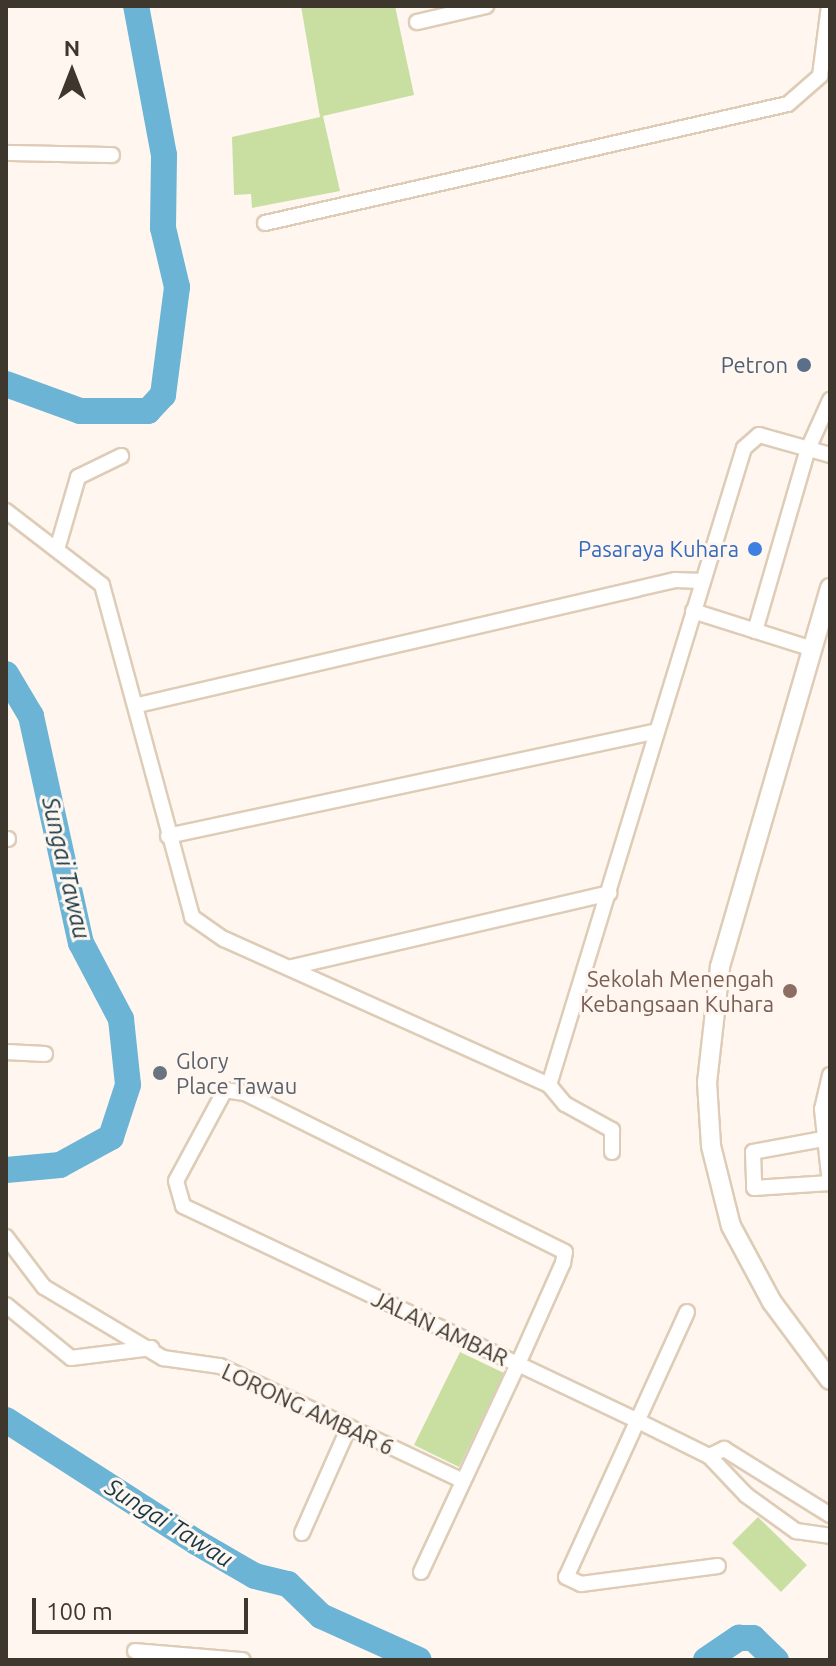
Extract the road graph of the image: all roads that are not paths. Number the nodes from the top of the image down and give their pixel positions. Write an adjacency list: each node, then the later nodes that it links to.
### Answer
1 (486, 6): 3 (street)
2 (829, 6): 6 (street)
3 (417, 22)
4 (6, 153): 5 (street)
5 (112, 155)
6 (265, 223)
7 (830, 400): 8 (street)
8 (808, 449): 9 (street); 13 (street); 16 (street)
9 (830, 455)
10 (121, 456): 12 (street)
11 (6, 511): 12 (street)
12 (58, 546): 18 (street)
13 (702, 581): 15 (street); 18 (street)
14 (830, 588): 17 (main road)
15 (693, 611): 16 (street); 19 (street)
16 (755, 631): 17 (street)
17 (813, 649): 35 (main road)
18 (138, 705): 20 (street)
19 (655, 732): 20 (street); 21 (street)
20 (168, 836): 22 (street)
21 (609, 893): 22 (street); 26 (street)
22 (292, 967): 26 (street)
23 (6, 1052): 24 (street)
24 (45, 1054)
25 (830, 1075): 27 (street)
26 (549, 1085): 28 (street)
27 (823, 1139): 29 (street); 29 (street)
28 (612, 1152)
29 (830, 1183)
30 (6, 1237): 33 (street, LORONG AMBAR 6)
31 (6, 1305): 33 (street)
32 (687, 1312): 36 (street)
33 (151, 1348): 37 (street, LORONG AMBAR 6)
34 (518, 1364): 34 (street, JALAN AMBAR); 36 (street, JALAN AMBAR); 39 (street)
35 (830, 1380)
36 (636, 1420): 38 (street, JALAN AMBAR); 44 (street)
37 (349, 1427): 39 (street, LORONG AMBAR 6); 41 (street)
38 (709, 1456): 40 (street, JALAN AMBAR); 42 (street, JALAN AMBAR)
39 (463, 1481): 45 (street)
40 (827, 1513): 42 (street)
41 (302, 1533)
42 (824, 1537): 43 (street, JALAN AMBAR)
43 (830, 1551)
44 (718, 1566)
45 (421, 1572)
46 (135, 1651): 47 (street)
47 (181, 1655): 48 (street)
48 (243, 1660)

